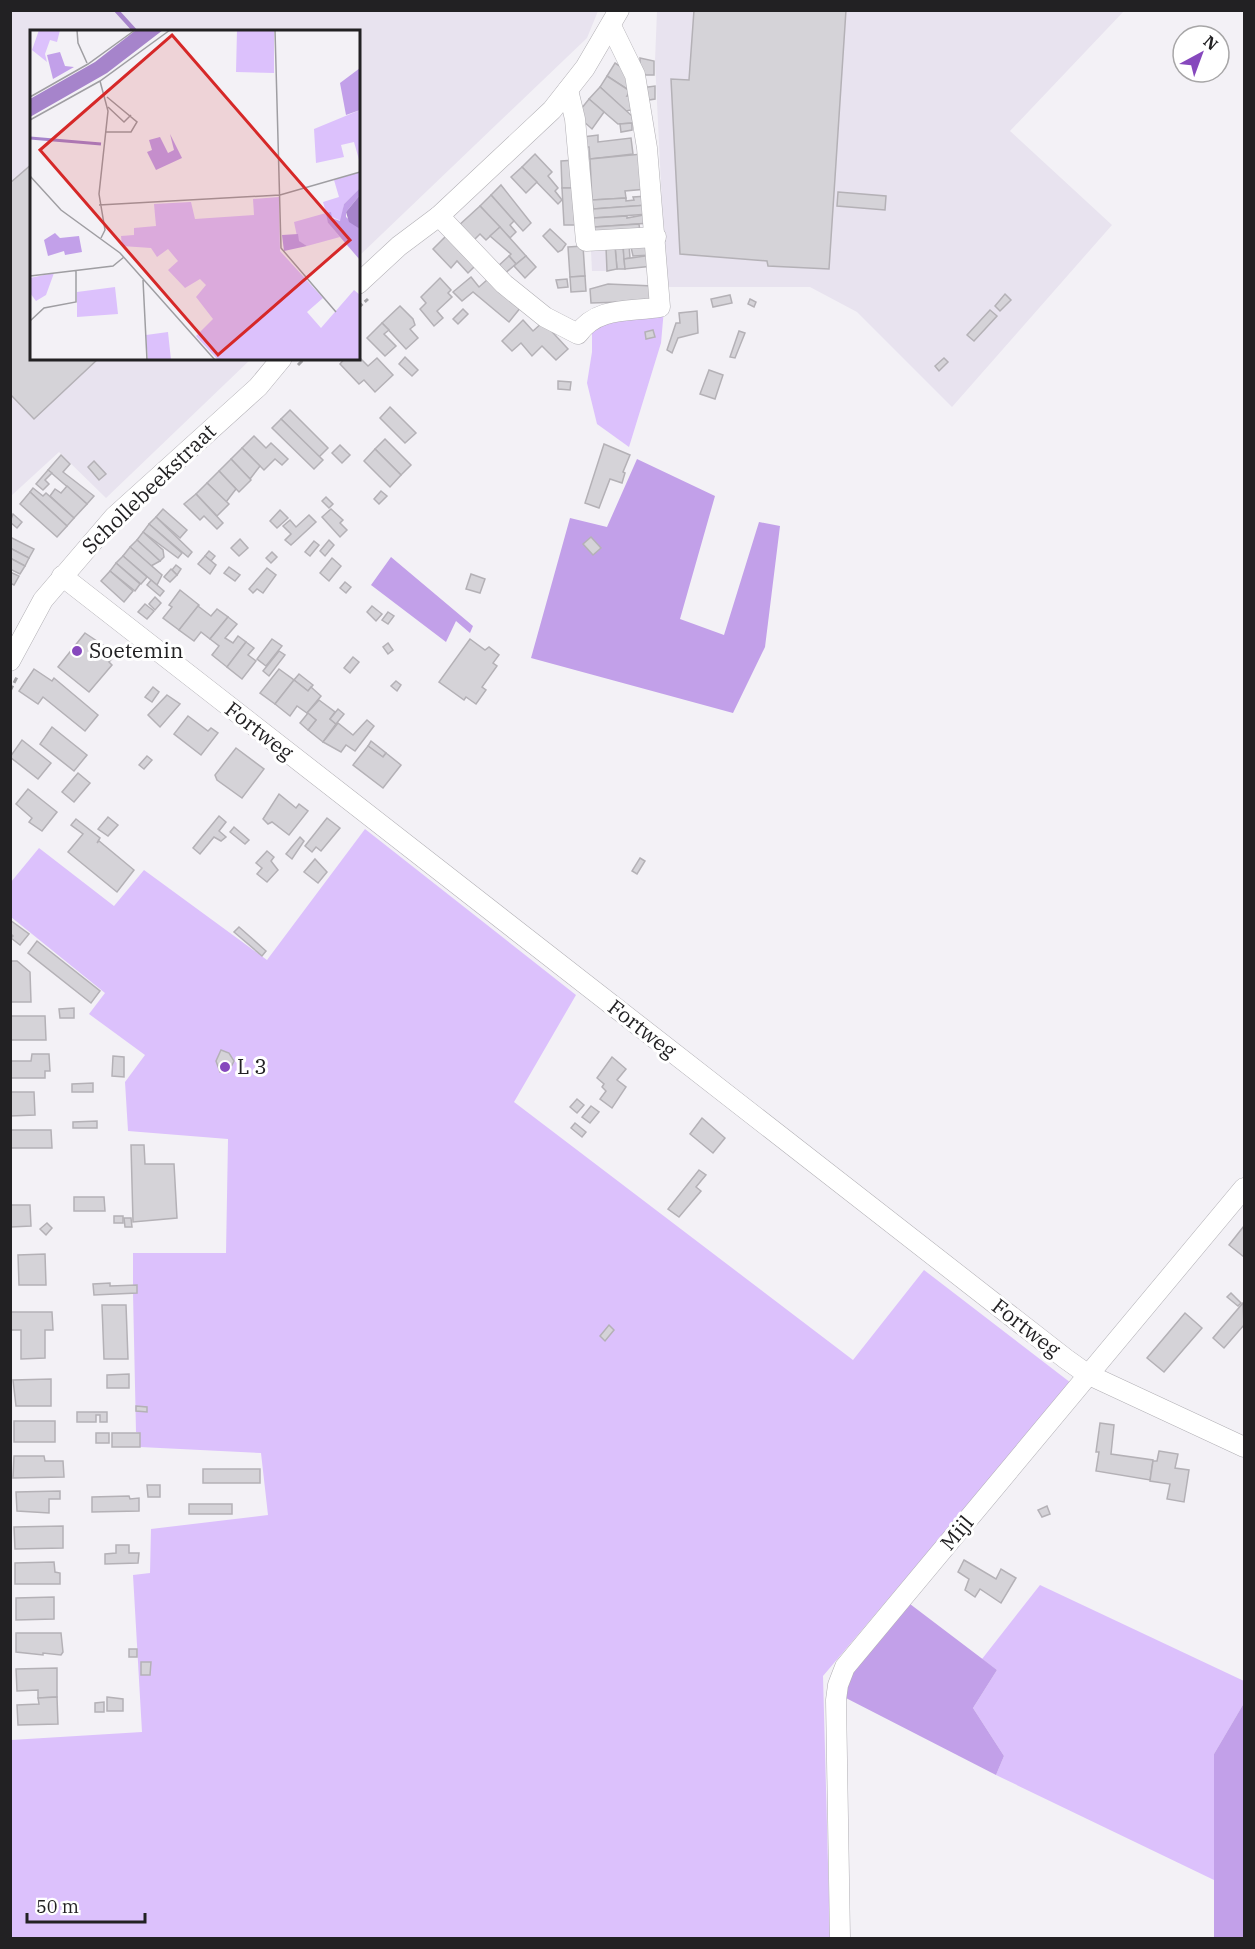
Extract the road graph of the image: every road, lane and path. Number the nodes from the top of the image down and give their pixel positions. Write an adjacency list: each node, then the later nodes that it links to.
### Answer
1 (615, 18): 2 (street); 4 (street)
2 (568, 90): 3 (street); 4 (street)
3 (440, 216): 4 (street); 5 (street)
4 (656, 237)
5 (360, 282)
6 (280, 360): 7 (street, Schollebeekstraat)
7 (62, 576): 8 (street, Schollebeekstraat); 10 (street, Fortweg)
8 (10, 661)
9 (1245, 1188): 10 (street, Mijl)
10 (1087, 1374): 11 (street, Fortweg); 12 (street, Mijl)
11 (1245, 1447)
12 (840, 1938)

